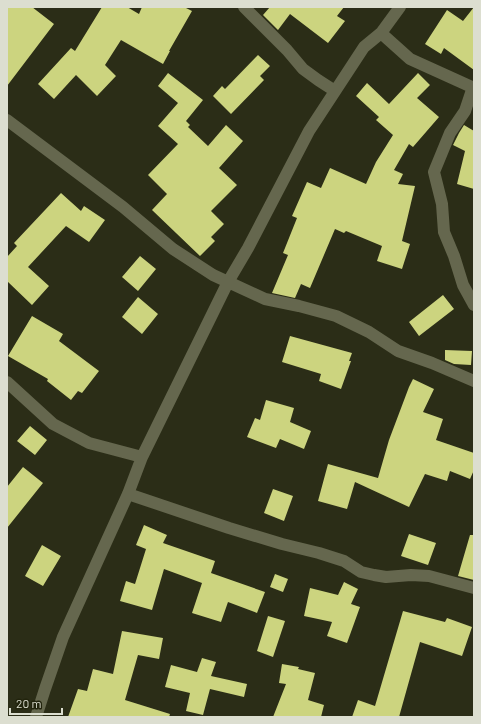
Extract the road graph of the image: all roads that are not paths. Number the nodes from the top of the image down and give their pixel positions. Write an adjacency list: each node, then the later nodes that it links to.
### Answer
1 (244, 7): 5 (street)
2 (400, 7): 3 (street)
3 (381, 33): 4 (street); 5 (street)
4 (473, 87): 8 (street)
5 (335, 91): 7 (street)
6 (7, 120): 7 (street)
7 (228, 282): 9 (street); 11 (street)
8 (474, 305)
9 (474, 381)
10 (7, 382): 11 (street)
11 (142, 457): 12 (street)
12 (128, 494): 13 (street); 14 (street)
13 (474, 588)
14 (36, 717)

